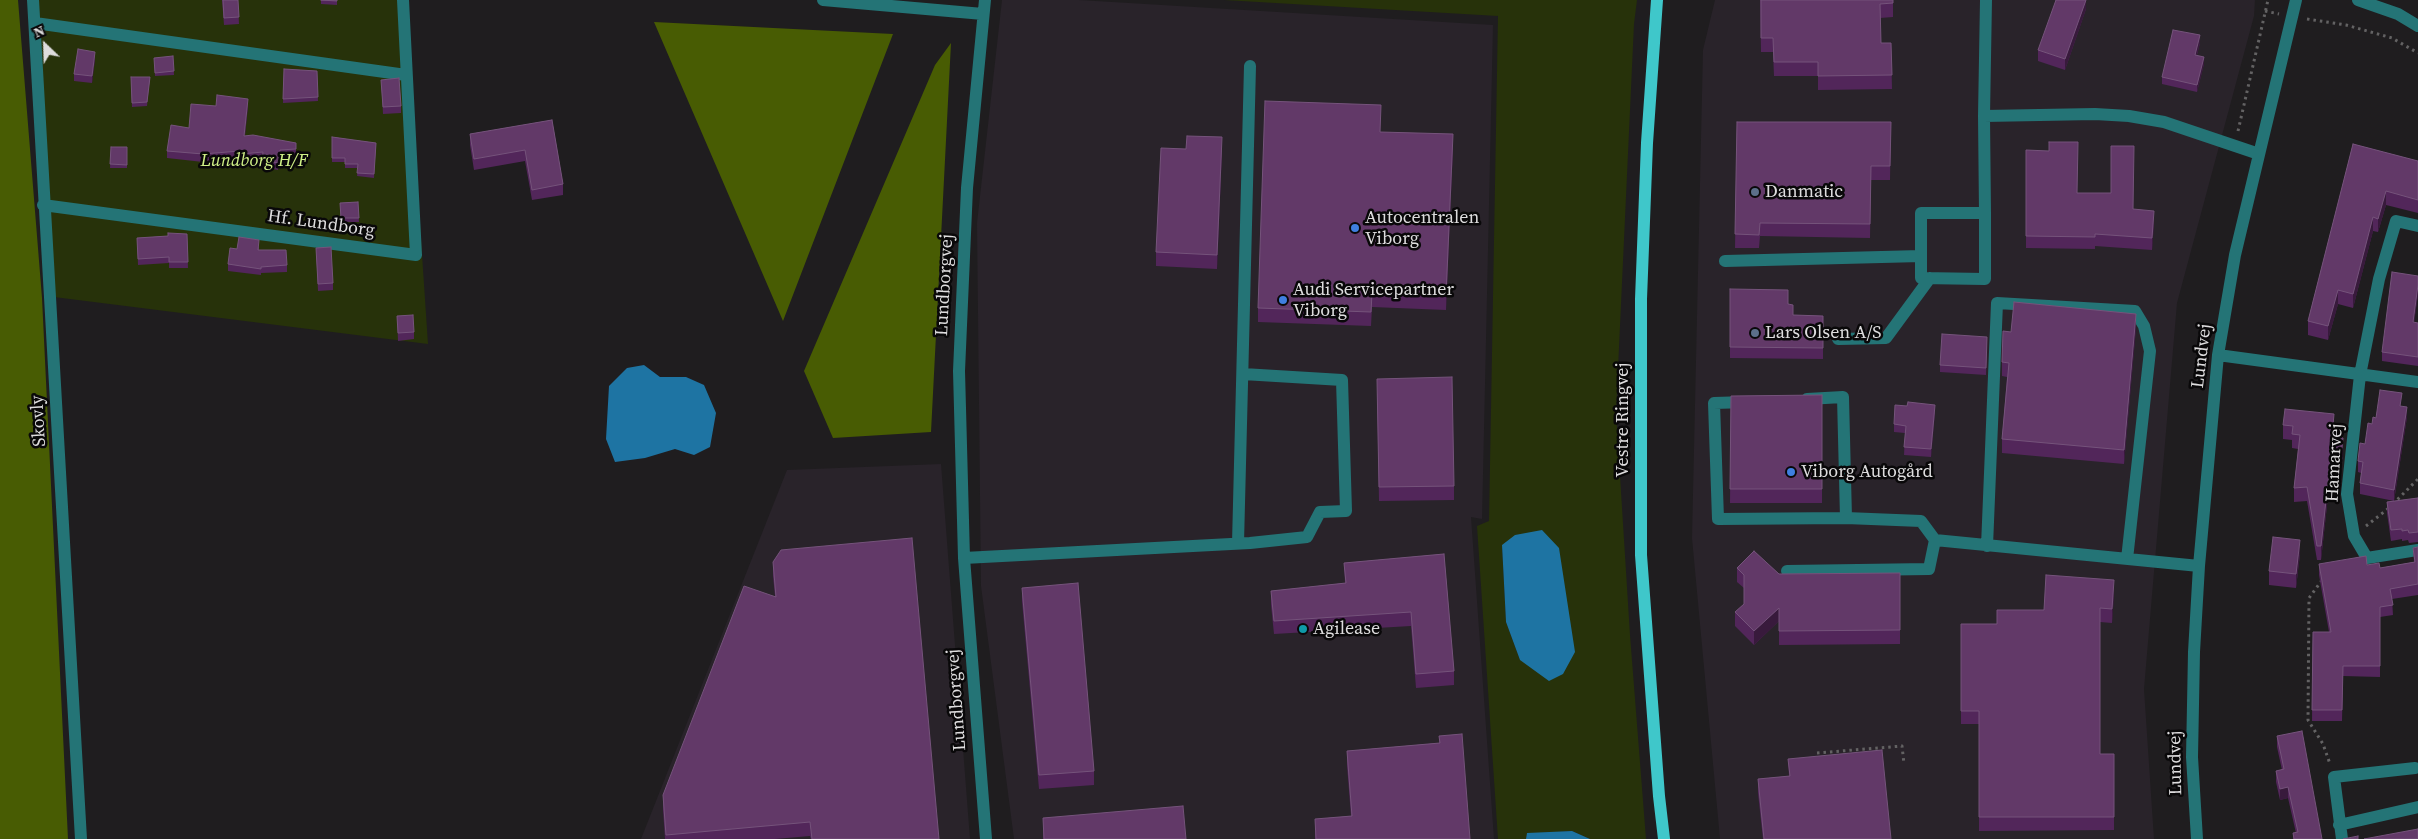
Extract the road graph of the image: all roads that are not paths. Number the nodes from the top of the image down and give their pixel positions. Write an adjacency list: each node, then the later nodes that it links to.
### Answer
1 (33, 0): 10 (street, Skovly)
2 (403, 0): 13 (street, Hf. Lundborg)
3 (823, 0): 9 (street)
4 (985, 0): 9 (street, Lundborgvej)
5 (1658, 0): 43 (main road, Vestre Ringvej)
6 (1986, 0): 14 (street)
7 (2296, 0): 15 (street, Lundvej)
8 (2358, 0): 11 (street)
9 (983, 14): 34 (street, Lundborgvej)
10 (35, 23): 13 (street); 16 (street, Skovly)
11 (2418, 26)
12 (1250, 66): 24 (street)
13 (406, 75): 16 (street, Hf. Lundborg)
14 (1984, 116): 15 (street); 17 (street)
15 (2259, 154): 23 (street, Lundvej)
16 (43, 205): 41 (street, Skovly)
17 (1985, 213): 19 (street); 21 (street)
18 (2418, 226): 25 (street, Hamarvej)
19 (1921, 256): 20 (street); 21 (street)
20 (1725, 261)
21 (1930, 278): 22 (street)
22 (1838, 339)
23 (2218, 355): 25 (street); 36 (street, Lundvej)
24 (1244, 374): 31 (street); 31 (street)
25 (2360, 375): 26 (street); 33 (street, Hamarvej)
26 (2418, 382)
27 (1794, 399): 29 (street)
28 (1764, 401): 29 (street)
29 (1846, 518): 30 (street)
30 (1935, 540): 32 (street); 37 (street)
31 (1238, 544): 34 (street)
32 (1987, 546): 35 (street); 35 (street)
33 (2418, 550)
34 (964, 558): 42 (street, Lundborgvej)
35 (2127, 559): 36 (street)
36 (2199, 566): 44 (street, Lundvej)
37 (1787, 571)
38 (2414, 768): 40 (street)
39 (2418, 808): 40 (street)
40 (2339, 825): 45 (street)
41 (81, 839)
42 (986, 839)
43 (1664, 839)
44 (2197, 839)
45 (2342, 839)

